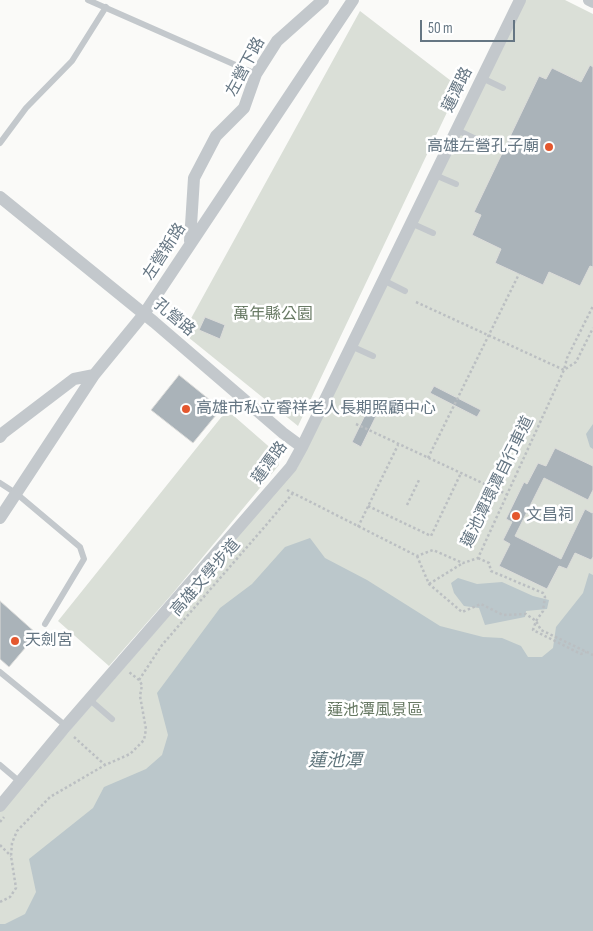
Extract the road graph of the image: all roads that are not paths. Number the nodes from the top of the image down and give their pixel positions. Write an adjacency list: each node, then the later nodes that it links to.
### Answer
1 (88, 0): 7 (lane)
2 (323, 0): 8 (street, 左營下路)
3 (354, 0): 19 (street, 左營新路)
4 (520, 0): 9 (street, 蓮潭路)
5 (589, 0): 6 (street)
6 (593, 2)
7 (106, 7): 8 (lane); 13 (lane)
8 (256, 74): 19 (street, 左營下路)
9 (482, 78): 10 (lane); 11 (street, 蓮潭路)
10 (503, 88)
11 (457, 130): 12 (lane); 14 (street, 蓮潭路)
12 (478, 140)
13 (0, 144)
14 (435, 175): 15 (lane); 17 (street, 蓮潭路)
15 (456, 184)
16 (0, 197): 22 (street, 孔營路)
17 (411, 223): 18 (lane); 20 (street, 蓮潭路)
18 (433, 233)
19 (190, 244): 22 (street, 左營新路)
20 (383, 280): 21 (lane); 23 (street, 蓮潭路)
21 (405, 291)
22 (144, 314): 25 (street, 左營新路); 27 (street, 孔營路)
23 (351, 346): 24 (lane); 27 (street, 蓮潭路)
24 (373, 356)
25 (94, 375): 26 (street); 29 (street, 左營新路)
26 (0, 437)
27 (302, 447): 33 (street, 蓮潭路)
28 (0, 483): 29 (lane)
29 (17, 494): 30 (street, 左營新路); 31 (lane)
30 (0, 518)
31 (45, 624)
32 (0, 672): 35 (lane)
33 (90, 700): 34 (lane); 35 (street, 蓮潭路)
34 (112, 720)
35 (70, 731): 37 (street, 蓮潭路)
36 (0, 765): 37 (lane)
37 (21, 782): 38 (street, 蓮潭路)
38 (0, 806)

